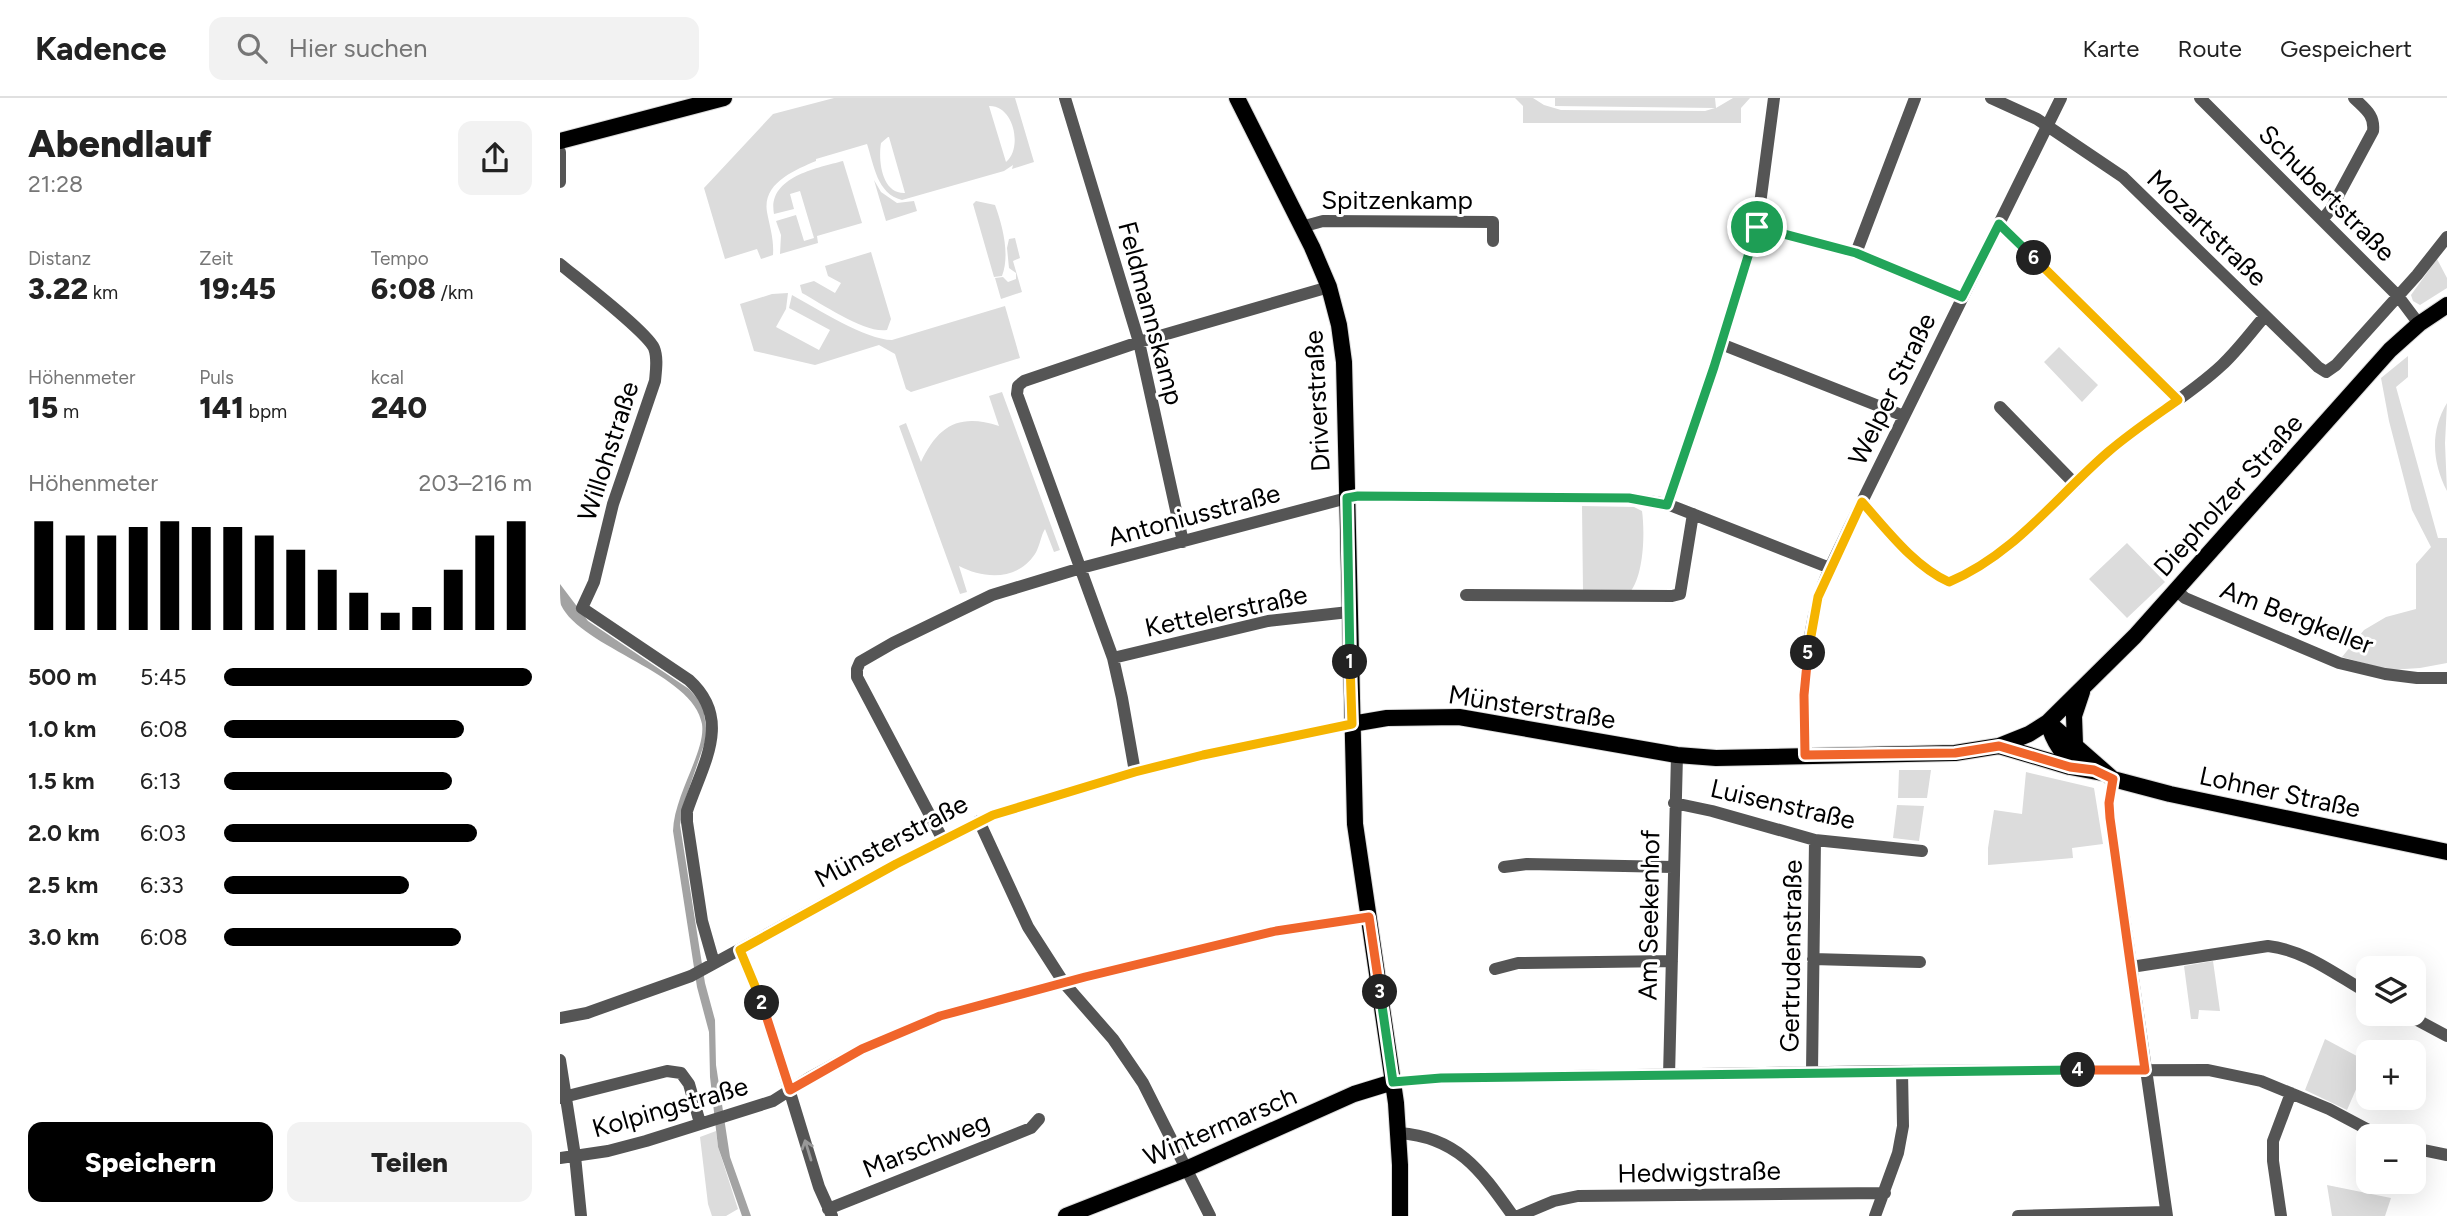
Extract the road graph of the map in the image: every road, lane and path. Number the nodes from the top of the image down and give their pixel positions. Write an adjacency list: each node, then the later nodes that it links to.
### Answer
1 (724, 98): 11 (main road)
2 (1065, 98): 28 (street, Feldmannskamp)
3 (1237, 98): 16 (main road, Driverstraße)
4 (1774, 98): 17 (street)
5 (1915, 98): 20 (street)
6 (1991, 98): 10 (street, Mozartstraße)
7 (2061, 98): 10 (street, Welper Straße)
8 (2200, 98): 14 (street, Schubertstraße)
9 (2354, 98): 14 (street)
10 (2047, 127): 15 (street, Welper Straße); 26 (street, Mozartstraße)
11 (560, 141)
12 (560, 152): 13 (street)
13 (560, 182)
14 (2322, 220): 23 (street, Schubertstraße)
15 (1999, 224): 24 (street, Welper Straße); 30 (street)
16 (1301, 227): 19 (street, Spitzenkamp); 22 (main road, Driverstraße)
17 (1757, 227): 20 (street); 29 (street)
18 (2447, 237): 23 (street)
19 (1493, 241)
20 (1856, 253): 24 (street)
21 (560, 264): 68 (street, Willohstraße)
22 (1329, 287): 28 (street); 34 (main road, Driverstraße)
23 (2398, 296): 26 (street, Mozartstraße); 27 (street, Schubertstraße)
24 (1962, 297): 32 (street, Welper Straße)
25 (2447, 305): 27 (main road, Diepholzer Straße)
26 (2264, 316): 30 (street)
27 (2419, 324): 41 (main road, Diepholzer Straße)
28 (1139, 342): 38 (street, Feldmannskamp); 39 (street)
29 (1721, 344): 32 (street); 36 (street)
30 (2178, 400): 33 (street)
31 (2000, 407): 33 (street)
32 (1904, 416): 35 (street, Welper Straße)
33 (2075, 484): 35 (street)
34 (1347, 498): 36 (street, Antoniusstraße); 38 (street, Antoniusstraße); 43 (main road, Driverstraße)
35 (1862, 502): 40 (street, Welper Straße)
36 (1667, 505): 37 (street, Antoniusstraße)
37 (1693, 514): 40 (street, Antoniusstraße); 42 (street)
38 (1183, 542): 39 (street, Antoniusstraße)
39 (1081, 568): 44 (street); 58 (street, Antoniusstraße)
40 (1830, 568): 52 (street, Welper Straße)
41 (2176, 590): 45 (street, Am Bergkeller); 46 (main road, Diepholzer Straße)
42 (1466, 595)
43 (1349, 612): 44 (street, Kettelerstraße); 48 (main road, Driverstraße)
44 (1113, 658): 53 (street)
45 (2447, 678)
46 (2083, 689): 47 (main road, Diepholzer Straße); 49 (main road)
47 (2048, 722): 49 (main road); 50 (main road, Münsterstraße); 54 (main road)
48 (1352, 724): 51 (main road, Münsterstraße); 53 (street, Münsterstraße); 63 (main road, Driverstraße)
49 (2075, 744): 54 (main road)
50 (1999, 746): 52 (main road, Münsterstraße); 54 (main road, Lohner Straße)
51 (1677, 755): 52 (main road, Münsterstraße); 55 (street, Am Seekenhof)
52 (1805, 755)
53 (1135, 772): 56 (street, Münsterstraße)
54 (2104, 774): 60 (main road, Lohner Straße); 69 (street)
55 (1674, 803): 57 (street, Luisenstraße); 62 (street, Am Seekenhof)
56 (979, 821): 58 (street, Münsterstraße); 71 (street)
57 (1815, 839): 59 (street, Luisenstraße); 65 (street, Gertrudenstraße)
58 (943, 840): 64 (street, Münsterstraße)
59 (1923, 852)
60 (2447, 852)
61 (1504, 867): 62 (street)
62 (1673, 867): 66 (street, Am Seekenhof)
63 (1369, 917): 71 (street, Kolpingstraße); 81 (main road, Driverstraße)
64 (740, 950): 68 (street, Münsterstraße); 82 (street)
65 (1813, 959): 67 (street); 79 (street, Gertrudenstraße)
66 (1672, 961): 70 (street); 80 (street, Am Seekenhof)
67 (1920, 962)
68 (709, 965): 73 (street, Münsterstraße)
69 (2131, 967): 72 (street); 77 (street)
70 (1495, 969)
71 (1064, 983): 82 (street, Kolpingstraße); 93 (street)
72 (2356, 986)
73 (560, 1018)
74 (2426, 1025): 75 (street)
75 (2447, 1036)
76 (560, 1060): 84 (street)
77 (2145, 1070): 78 (street); 83 (street); 96 (street)
78 (1902, 1071): 79 (street); 94 (street)
79 (1812, 1072): 80 (street)
80 (1669, 1076): 81 (street)
81 (1393, 1082): 88 (main road, Driverstraße); 93 (main road, Wintermarsch)
82 (790, 1090): 86 (street, Kolpingstraße); 95 (street, one-way to 82)
83 (2291, 1093): 87 (street); 104 (street)
84 (563, 1098): 86 (street); 91 (street)
85 (1038, 1119): 95 (street, Marschweg)
86 (704, 1122): 91 (street, Kolpingstraße)
87 (2356, 1124)
88 (1398, 1133): 100 (main road, Driverstraße); 101 (street)
89 (2426, 1151): 90 (street)
90 (2447, 1155)
91 (575, 1156): 92 (street, Kolpingstraße); 97 (street)
92 (560, 1158)
93 (1186, 1169): 98 (main road, Wintermarsch); 99 (street)
94 (1885, 1193): 101 (street, Hedwigstraße); 102 (street)
95 (830, 1212)
96 (2166, 1214): 103 (street)
97 (580, 1216)
98 (1066, 1216)
99 (1210, 1216)
100 (1400, 1216)
101 (1515, 1216)
102 (1875, 1216)
103 (2018, 1216)
104 (2281, 1216)

